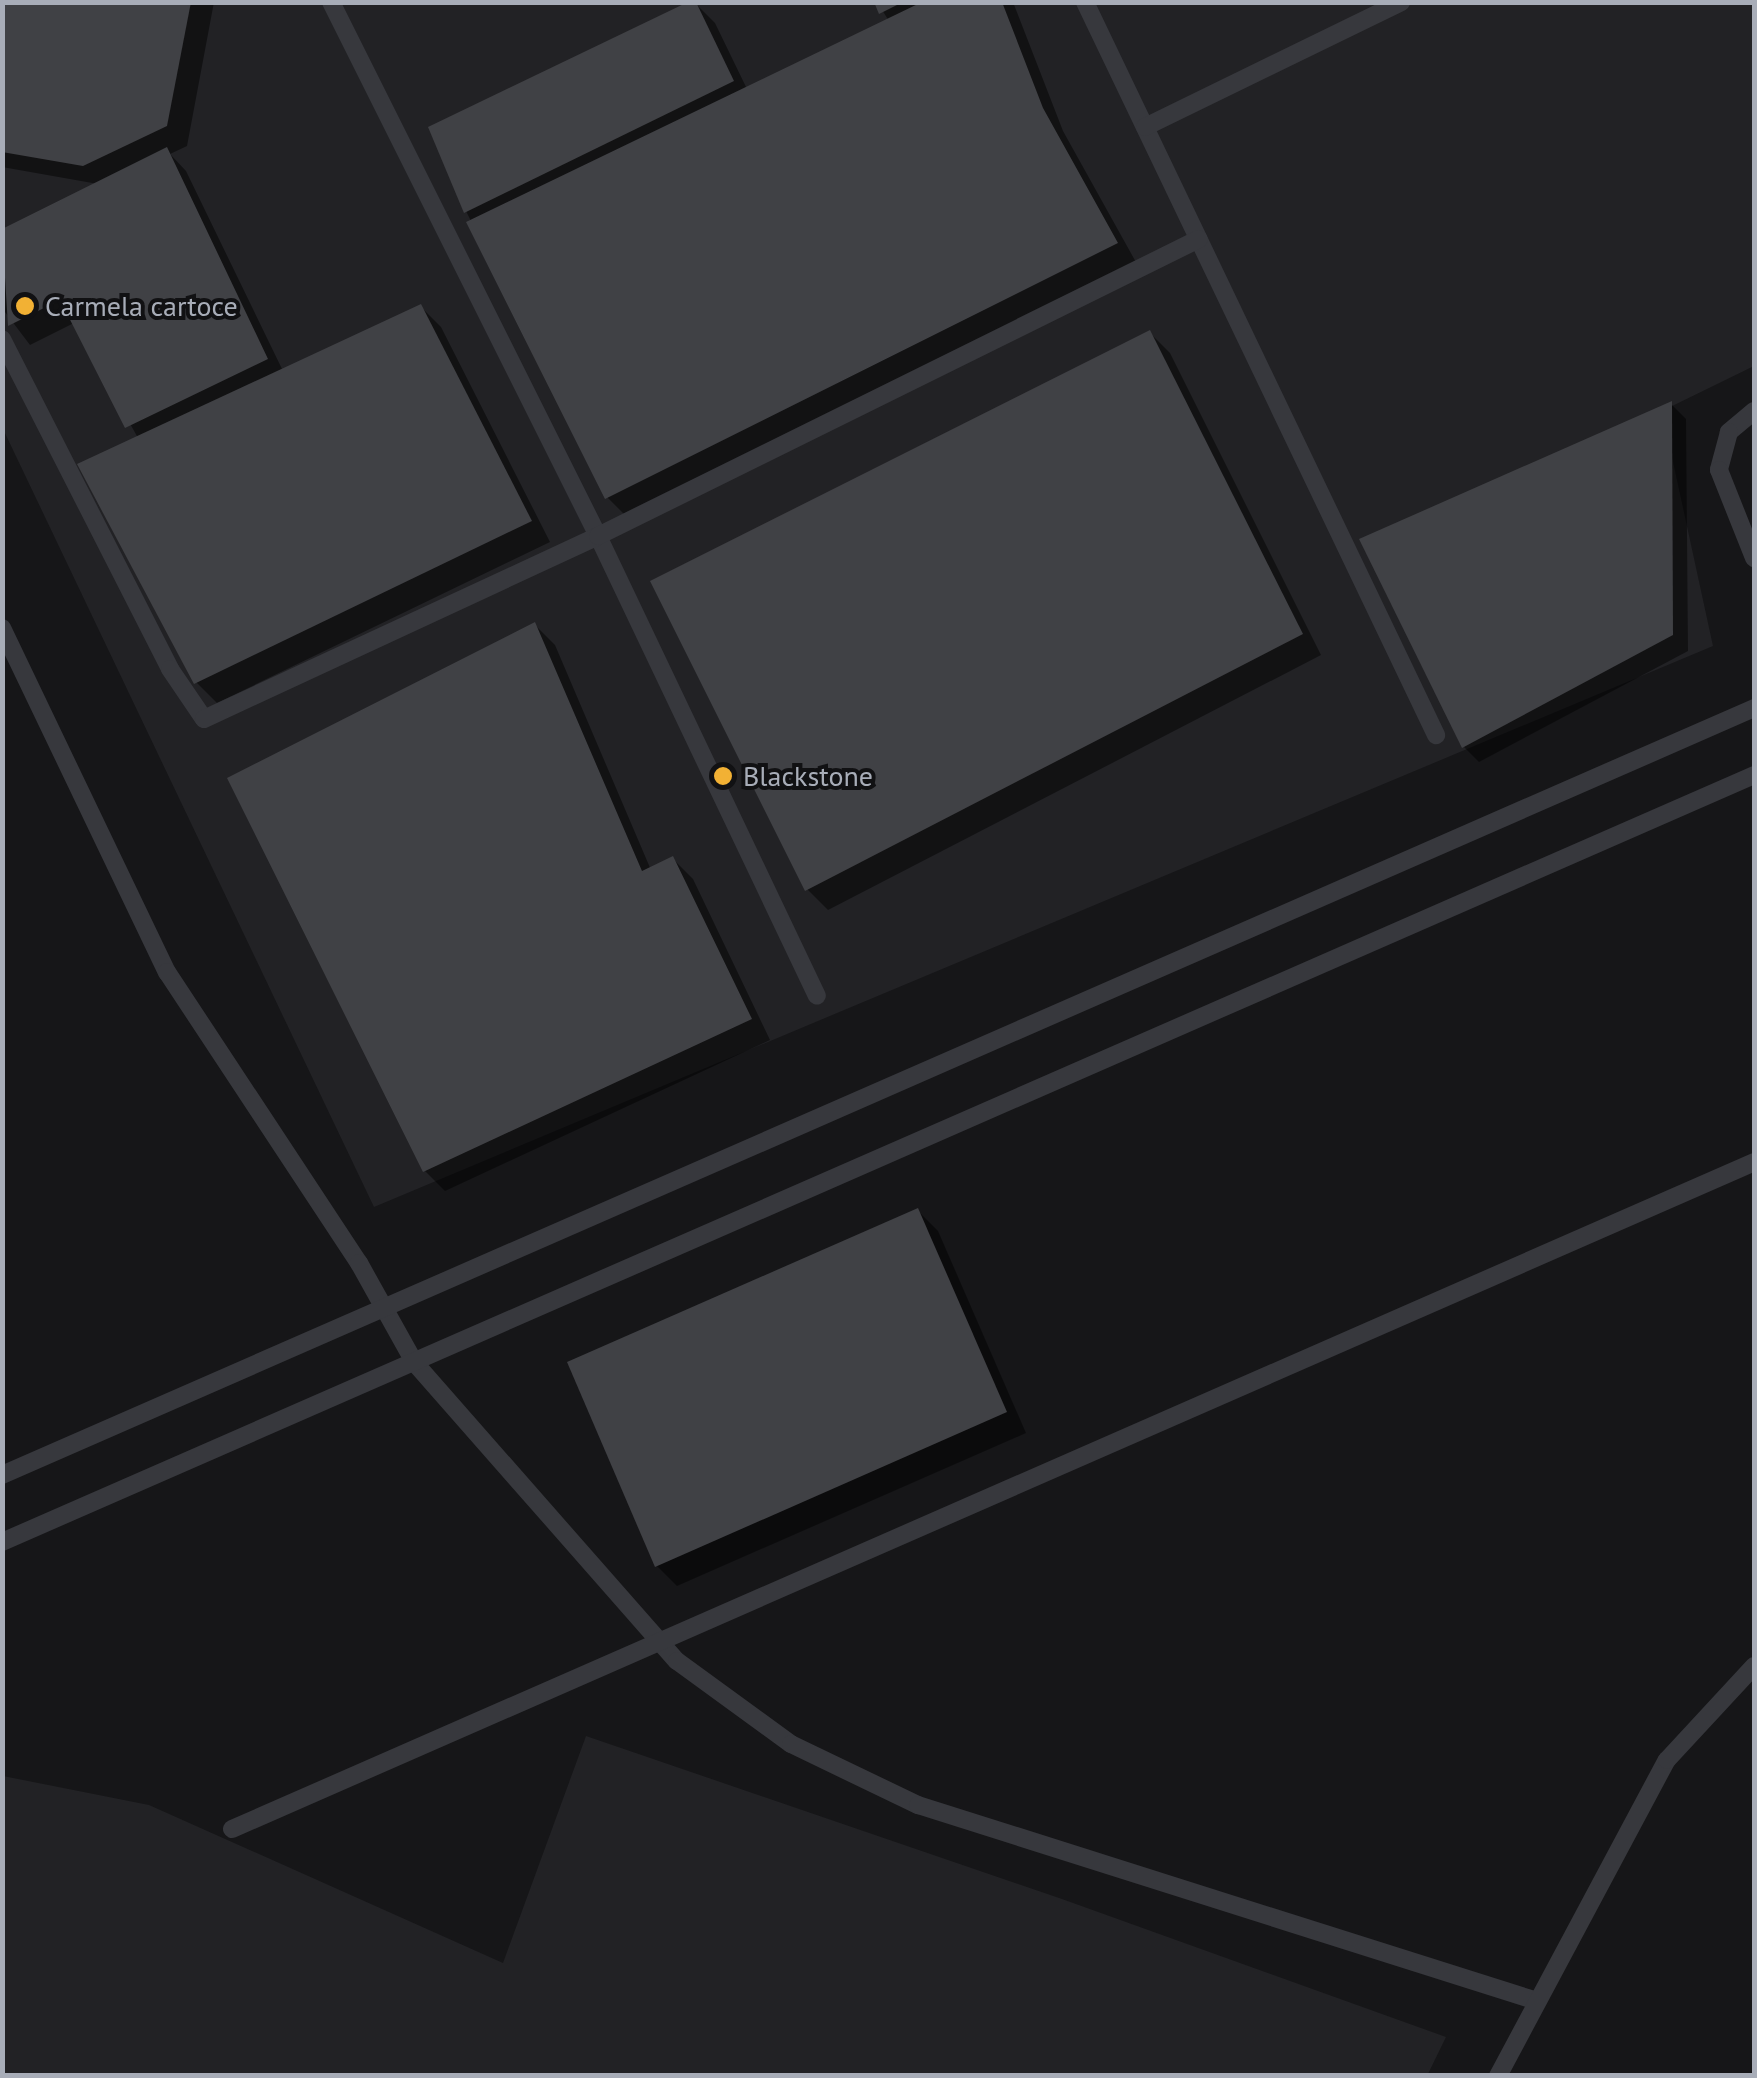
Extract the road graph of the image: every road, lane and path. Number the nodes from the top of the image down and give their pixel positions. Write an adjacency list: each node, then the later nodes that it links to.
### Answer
1 (331, 2): 8 (lane)
2 (1085, 2): 4 (lane)
3 (1401, 2): 4 (lane)
4 (1145, 127): 5 (lane)
5 (1199, 239): 8 (lane); 12 (lane)
6 (2, 339): 8 (lane)
7 (1754, 411): 9 (lane)
8 (598, 536): 14 (lane)
9 (1754, 558)
10 (2, 628): 16 (lane)
11 (1754, 708): 16 (lane)
12 (1436, 734)
13 (1754, 775): 17 (lane)
14 (816, 996)
15 (1754, 1162): 20 (lane)
16 (386, 1307): 17 (lane); 18 (lane)
17 (414, 1362): 19 (lane); 20 (lane)
18 (2, 1475)
19 (2, 1542)
20 (658, 1642): 22 (lane); 23 (lane)
21 (1754, 1666): 23 (lane)
22 (232, 1829)
23 (1537, 2001): 24 (lane)
24 (1498, 2076)

